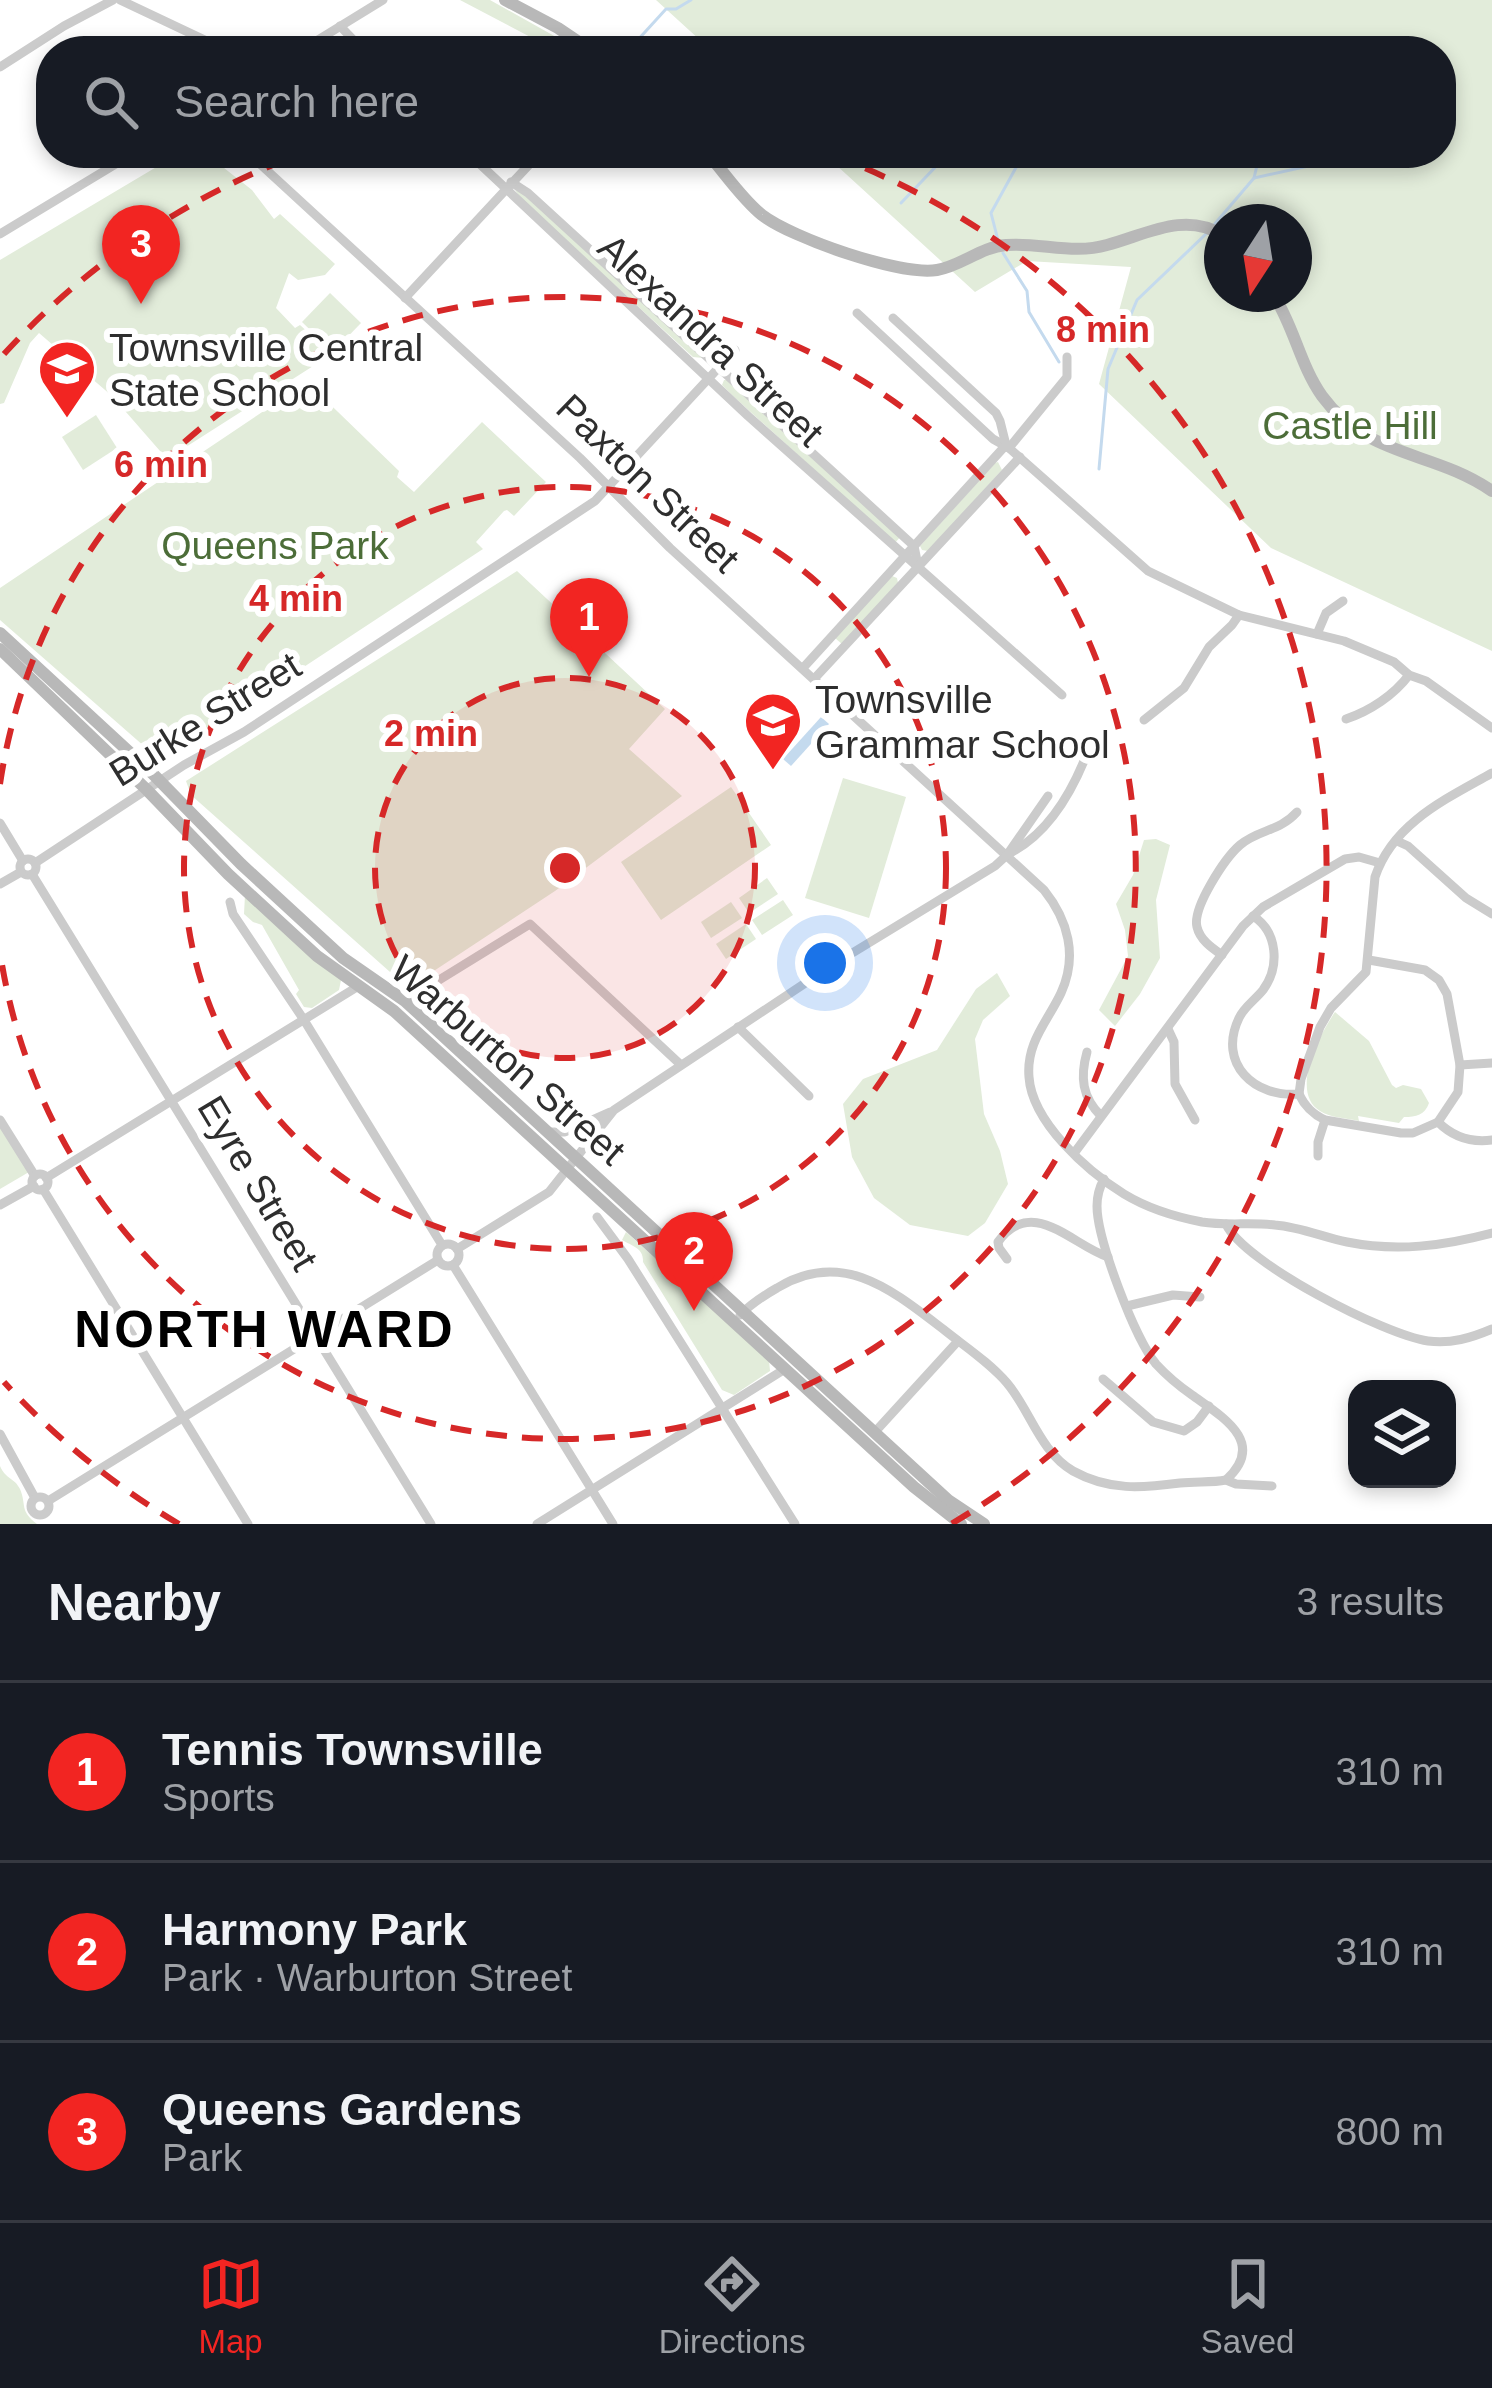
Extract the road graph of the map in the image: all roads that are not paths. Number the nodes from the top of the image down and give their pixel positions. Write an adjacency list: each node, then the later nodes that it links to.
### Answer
1 (119, 0): 5 (street); 6 (street)
2 (383, 0): 4 (street)
3 (505, 0): 9 (main road)
4 (340, 26): 7 (street); 8 (street)
5 (48, 36)
6 (196, 36)
7 (324, 36)
8 (350, 36)
9 (570, 36)
10 (36, 44): 11 (street)
11 (0, 67)
12 (109, 168): 19 (street)
13 (264, 168): 20 (street, Paxton Street)
14 (486, 168): 17 (street, Alexandra Street)
15 (525, 168): 17 (street)
16 (720, 168): 18 (main road)
17 (508, 186): 20 (street); 26 (street, Alexandra Street); 27 (street, Alexandra Street)
18 (1204, 226)
19 (0, 234)
20 (405, 298): 30 (street, Paxton Street)
21 (1283, 312): 31 (main road)
22 (856, 313): 28 (street)
23 (893, 318): 28 (street)
24 (735, 350): 26 (street, Burke Street)
25 (1067, 358): 28 (street)
26 (718, 366): 27 (street, Burke Street); 32 (street, Alexandra Street)
27 (707, 378): 30 (street, Burke Street); 33 (street, Alexandra Street)
28 (1008, 447): 29 (street); 32 (street)
29 (1020, 457): 34 (street); 36 (street)
30 (608, 487): 40 (street, Paxton Street); 49 (street, Burke Street)
31 (1492, 491)
32 (914, 546): 33 (street); 34 (street)
33 (904, 557): 34 (street, Alexandra Street); 40 (street)
34 (918, 566): 42 (street); 43 (street, Alexandra Street)
35 (1343, 601): 38 (street)
36 (1239, 615): 38 (street); 45 (street)
37 (0, 633): 49 (main road, Warburton Street)
38 (1318, 634): 41 (street)
39 (3, 649): 50 (main road, Warburton Street)
40 (803, 668): 42 (street, Paxton Street)
41 (1409, 675): 44 (street); 46 (street)
42 (814, 679): 55 (street, Paxton Street)
43 (1061, 695)
44 (1346, 719)
45 (1144, 720)
46 (1492, 728)
47 (1092, 740): 55 (street)
48 (1492, 772): 54 (street)
49 (160, 782): 50 (street, Burke Street); 65 (main road, Warburton Street)
50 (147, 790): 57 (street, Burke Street); 64 (main road, Warburton Street)
51 (1048, 796): 55 (street)
52 (1297, 812): 62 (street)
53 (0, 824): 57 (street, Eyre Street)
54 (1397, 841): 56 (street); 60 (street)
55 (1007, 855): 67 (street); 84 (street, Paxton Street)
56 (1380, 863): 61 (street); 63 (street)
57 (27, 867): 58 (street, Burke Street); 75 (street, Eyre Street)
58 (0, 884)
59 (230, 902): 66 (street)
60 (1492, 914)
61 (1253, 916): 62 (street); 73 (street)
62 (1222, 955): 68 (street)
63 (1369, 961): 72 (street); 73 (street)
64 (357, 987): 66 (street); 87 (main road, Warburton Street)
65 (405, 1001): 71 (street); 82 (main road, Warburton Street)
66 (304, 1020): 75 (street); 94 (street)
67 (738, 1028): 71 (street); 74 (street)
68 (1168, 1029): 77 (street); 79 (street)
69 (1087, 1052): 77 (street)
70 (1492, 1063): 72 (street)
71 (681, 1065): 76 (street)
72 (1460, 1065): 81 (street)
73 (1299, 1094): 80 (street)
74 (809, 1096)
75 (172, 1101): 89 (street); 104 (street, Eyre Street)
76 (614, 1110): 82 (street); 86 (street)
77 (1101, 1115): 84 (street)
78 (0, 1120): 89 (street)
79 (1195, 1120)
80 (1325, 1120): 81 (street); 85 (street)
81 (1438, 1122): 83 (street)
82 (548, 1132): 86 (main road, Warburton Street)
83 (1492, 1140)
84 (1075, 1153): 88 (street, Paxton Street)
85 (1318, 1156)
86 (576, 1158): 87 (street); 102 (main road, Warburton Street)
87 (568, 1171): 95 (street); 102 (main road, Warburton Street)
88 (1104, 1179): 92 (street, Paxton Street); 96 (street)
89 (40, 1182): 90 (street); 110 (street)
90 (0, 1205)
91 (597, 1217): 109 (street)
92 (1226, 1224): 93 (street, Paxton Street); 103 (street)
93 (1492, 1233)
94 (442, 1245): 95 (street); 98 (street)
95 (458, 1249): 99 (street)
96 (1108, 1257): 97 (street); 101 (street)
97 (1007, 1259)
98 (438, 1260): 99 (street); 104 (street)
99 (453, 1265): 115 (street)
100 (1199, 1297): 101 (street)
101 (1127, 1306): 108 (street)
102 (739, 1316): 105 (street); 106 (main road, Warburton Street); 111 (main road, Warburton Street)
103 (1492, 1329)
104 (316, 1335): 110 (street); 120 (street, Eyre Street)
105 (958, 1341): 111 (street); 113 (street)
106 (785, 1369): 109 (street); 124 (main road, Warburton Street)
107 (1103, 1379): 108 (street)
108 (1209, 1406): 113 (street)
109 (724, 1408): 115 (street); 123 (street)
110 (182, 1418): 117 (street); 119 (street)
111 (874, 1433): 125 (main road, Warburton Street)
112 (0, 1434): 116 (street)
113 (1226, 1480): 114 (street)
114 (1272, 1486)
115 (592, 1490): 121 (street); 122 (street)
116 (35, 1498): 117 (street); 118 (street)
117 (48, 1501): 118 (street)
118 (44, 1519)
119 (248, 1524)
120 (431, 1524)
121 (536, 1524)
122 (613, 1524)
123 (795, 1524)
124 (961, 1524)
125 (984, 1524)

